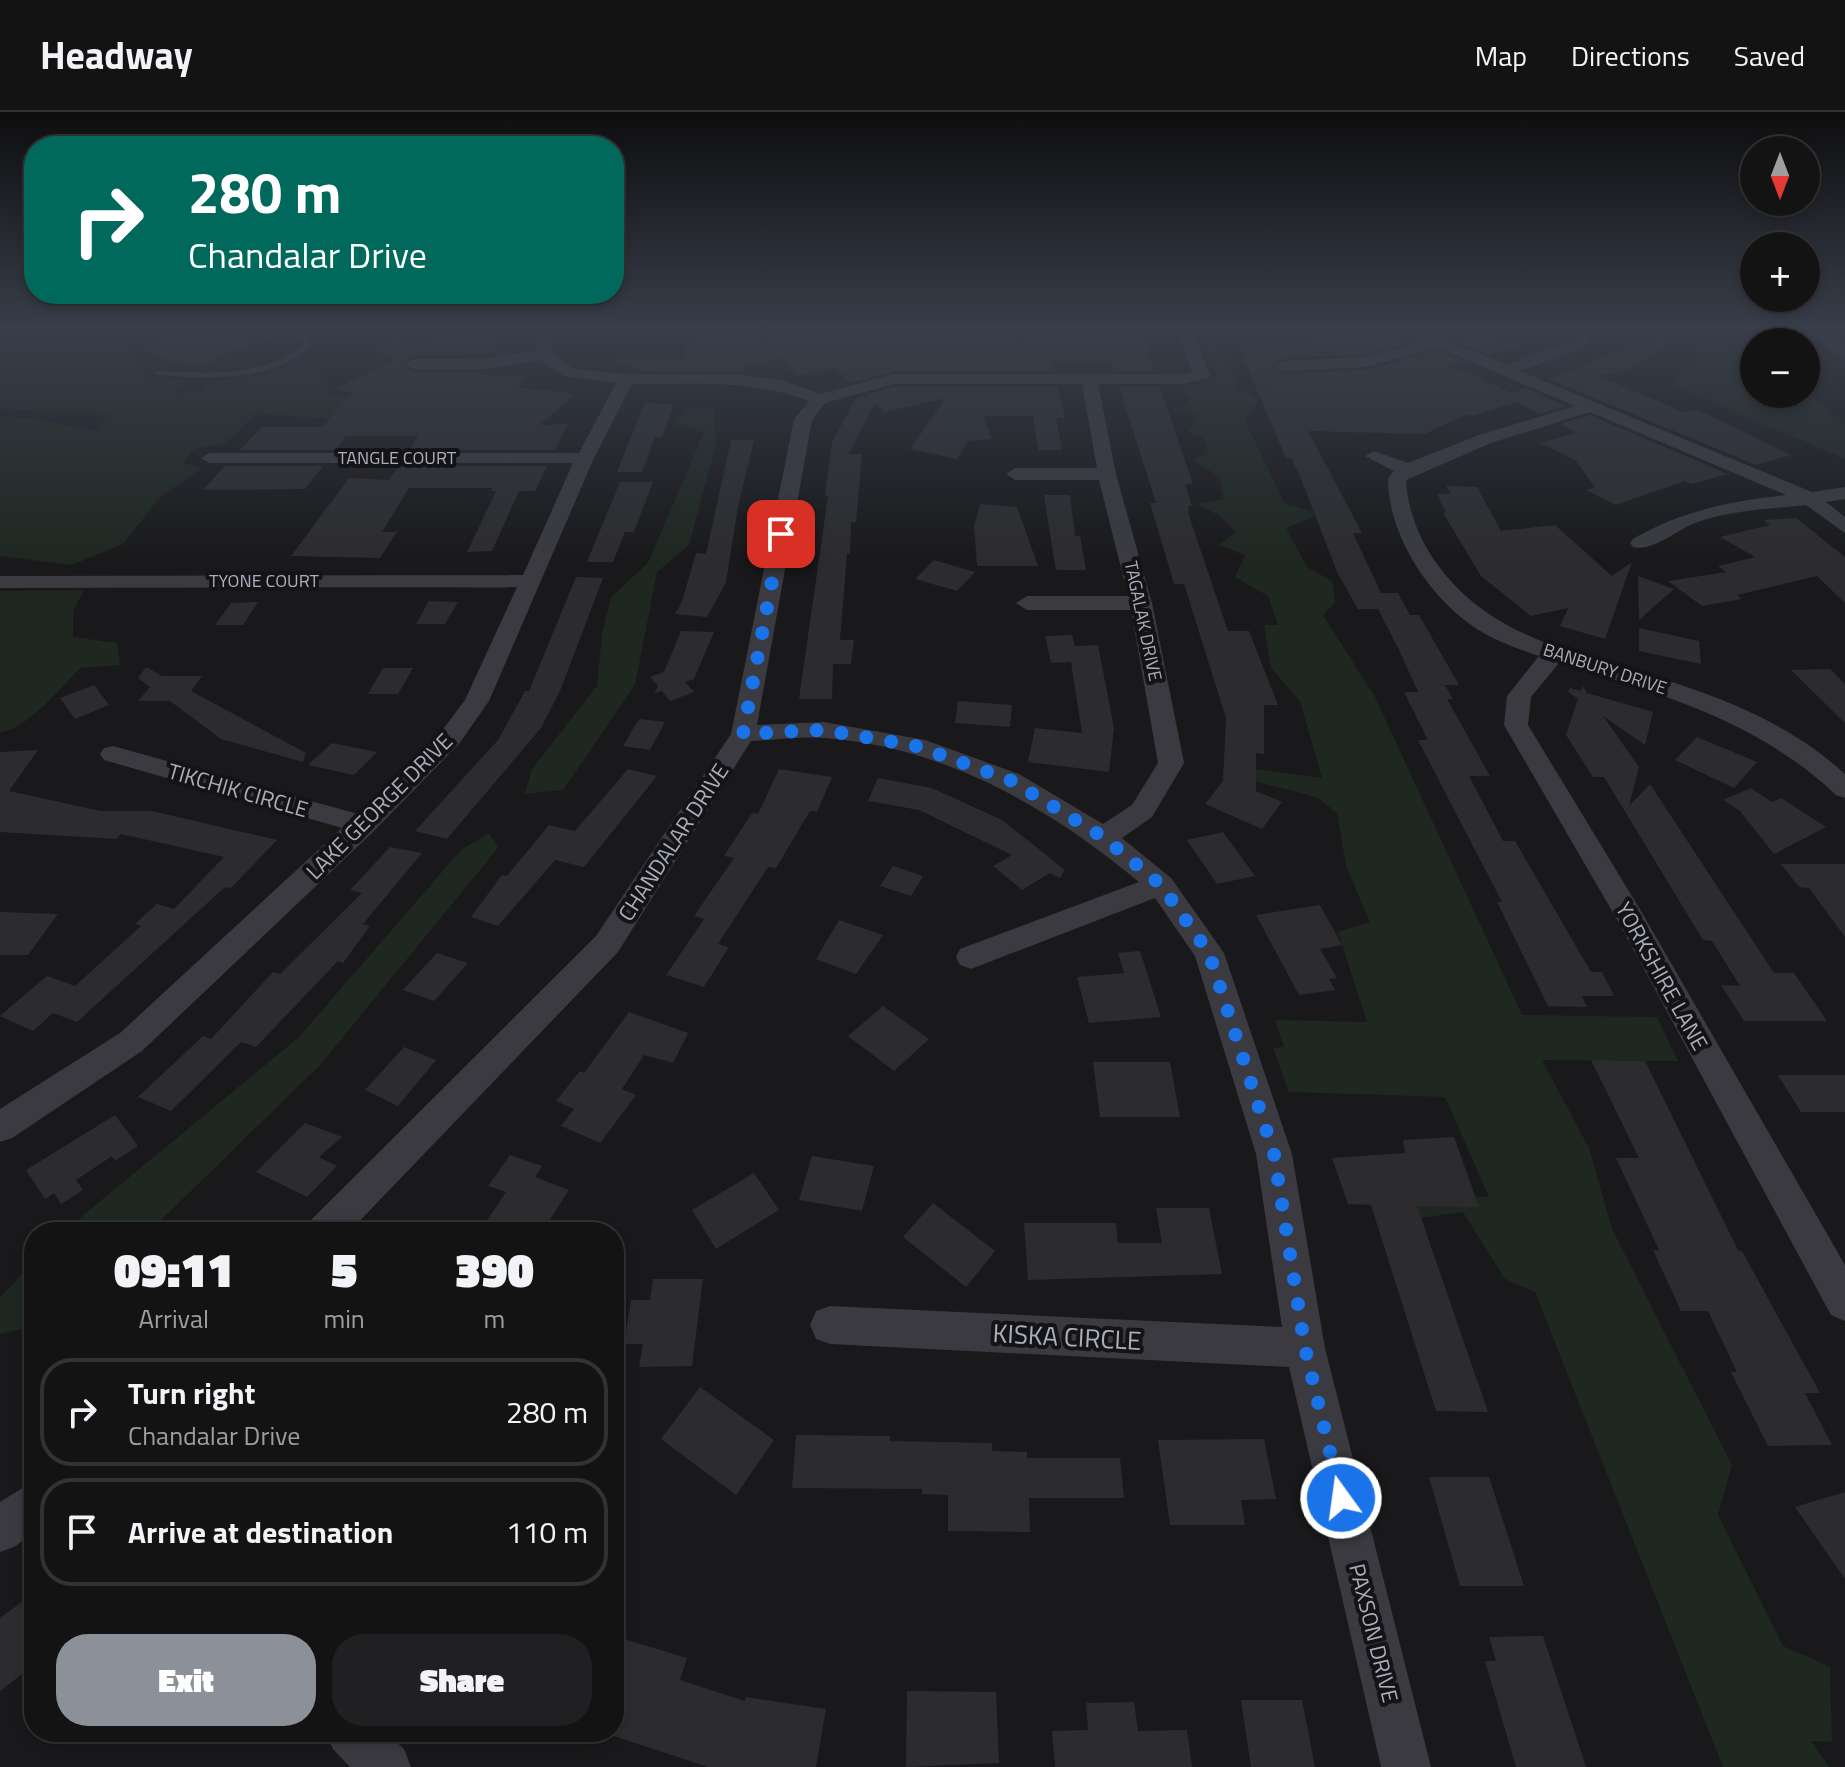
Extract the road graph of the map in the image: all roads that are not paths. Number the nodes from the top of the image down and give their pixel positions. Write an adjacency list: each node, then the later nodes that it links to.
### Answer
1 (612, 406): 7 (street, LAKE GEORGE DRIVE)
2 (813, 406): 22 (street, CHANDALAR DRIVE)
3 (1094, 406): 10 (street, TAGALAK DRIVE)
4 (1590, 407): 8 (street); 12 (street)
5 (1374, 456): 8 (street)
6 (210, 458): 7 (street, TANGLE COURT)
7 (585, 458): 15 (street, LAKE GEORGE DRIVE)
8 (1408, 470): 19 (street, BANBURY DRIVE)
9 (1015, 474): 10 (street)
10 (1107, 474): 18 (street, TAGALAK DRIVE)
11 (1845, 493): 12 (street)
12 (1811, 499): 13 (street); 14 (street)
13 (1845, 527)
14 (1640, 543)
15 (528, 581): 16 (street, TYONE COURT); 25 (street, LAKE GEORGE DRIVE)
16 (0, 582)
17 (1027, 603): 18 (street)
18 (1141, 603): 26 (street, TAGALAK DRIVE)
19 (1553, 655): 21 (street, BANBURY DRIVE); 31 (street, YORKSHIRE LANE)
20 (1766, 702): 21 (street)
21 (1752, 723): 24 (street, BANBURY DRIVE)
22 (743, 734): 26 (street, PAXSON DRIVE); 30 (street, CHANDALAR DRIVE)
23 (113, 754): 25 (street, TIKCHIK CIRCLE)
24 (1845, 789)
25 (363, 825): 29 (street, LAKE GEORGE DRIVE)
26 (1103, 837): 27 (street, PAXSON DRIVE)
27 (1161, 885): 28 (street); 33 (street, PAXSON DRIVE)
28 (971, 957)
29 (0, 1127)
30 (334, 1222)
31 (1845, 1302)
32 (830, 1325): 33 (street, KISKA CIRCLE)
33 (1305, 1348): 38 (street, PAXSON DRIVE)
34 (24, 1511): 35 (street)
35 (0, 1530)
36 (360, 1742): 37 (street)
37 (386, 1767)
38 (1406, 1767)

